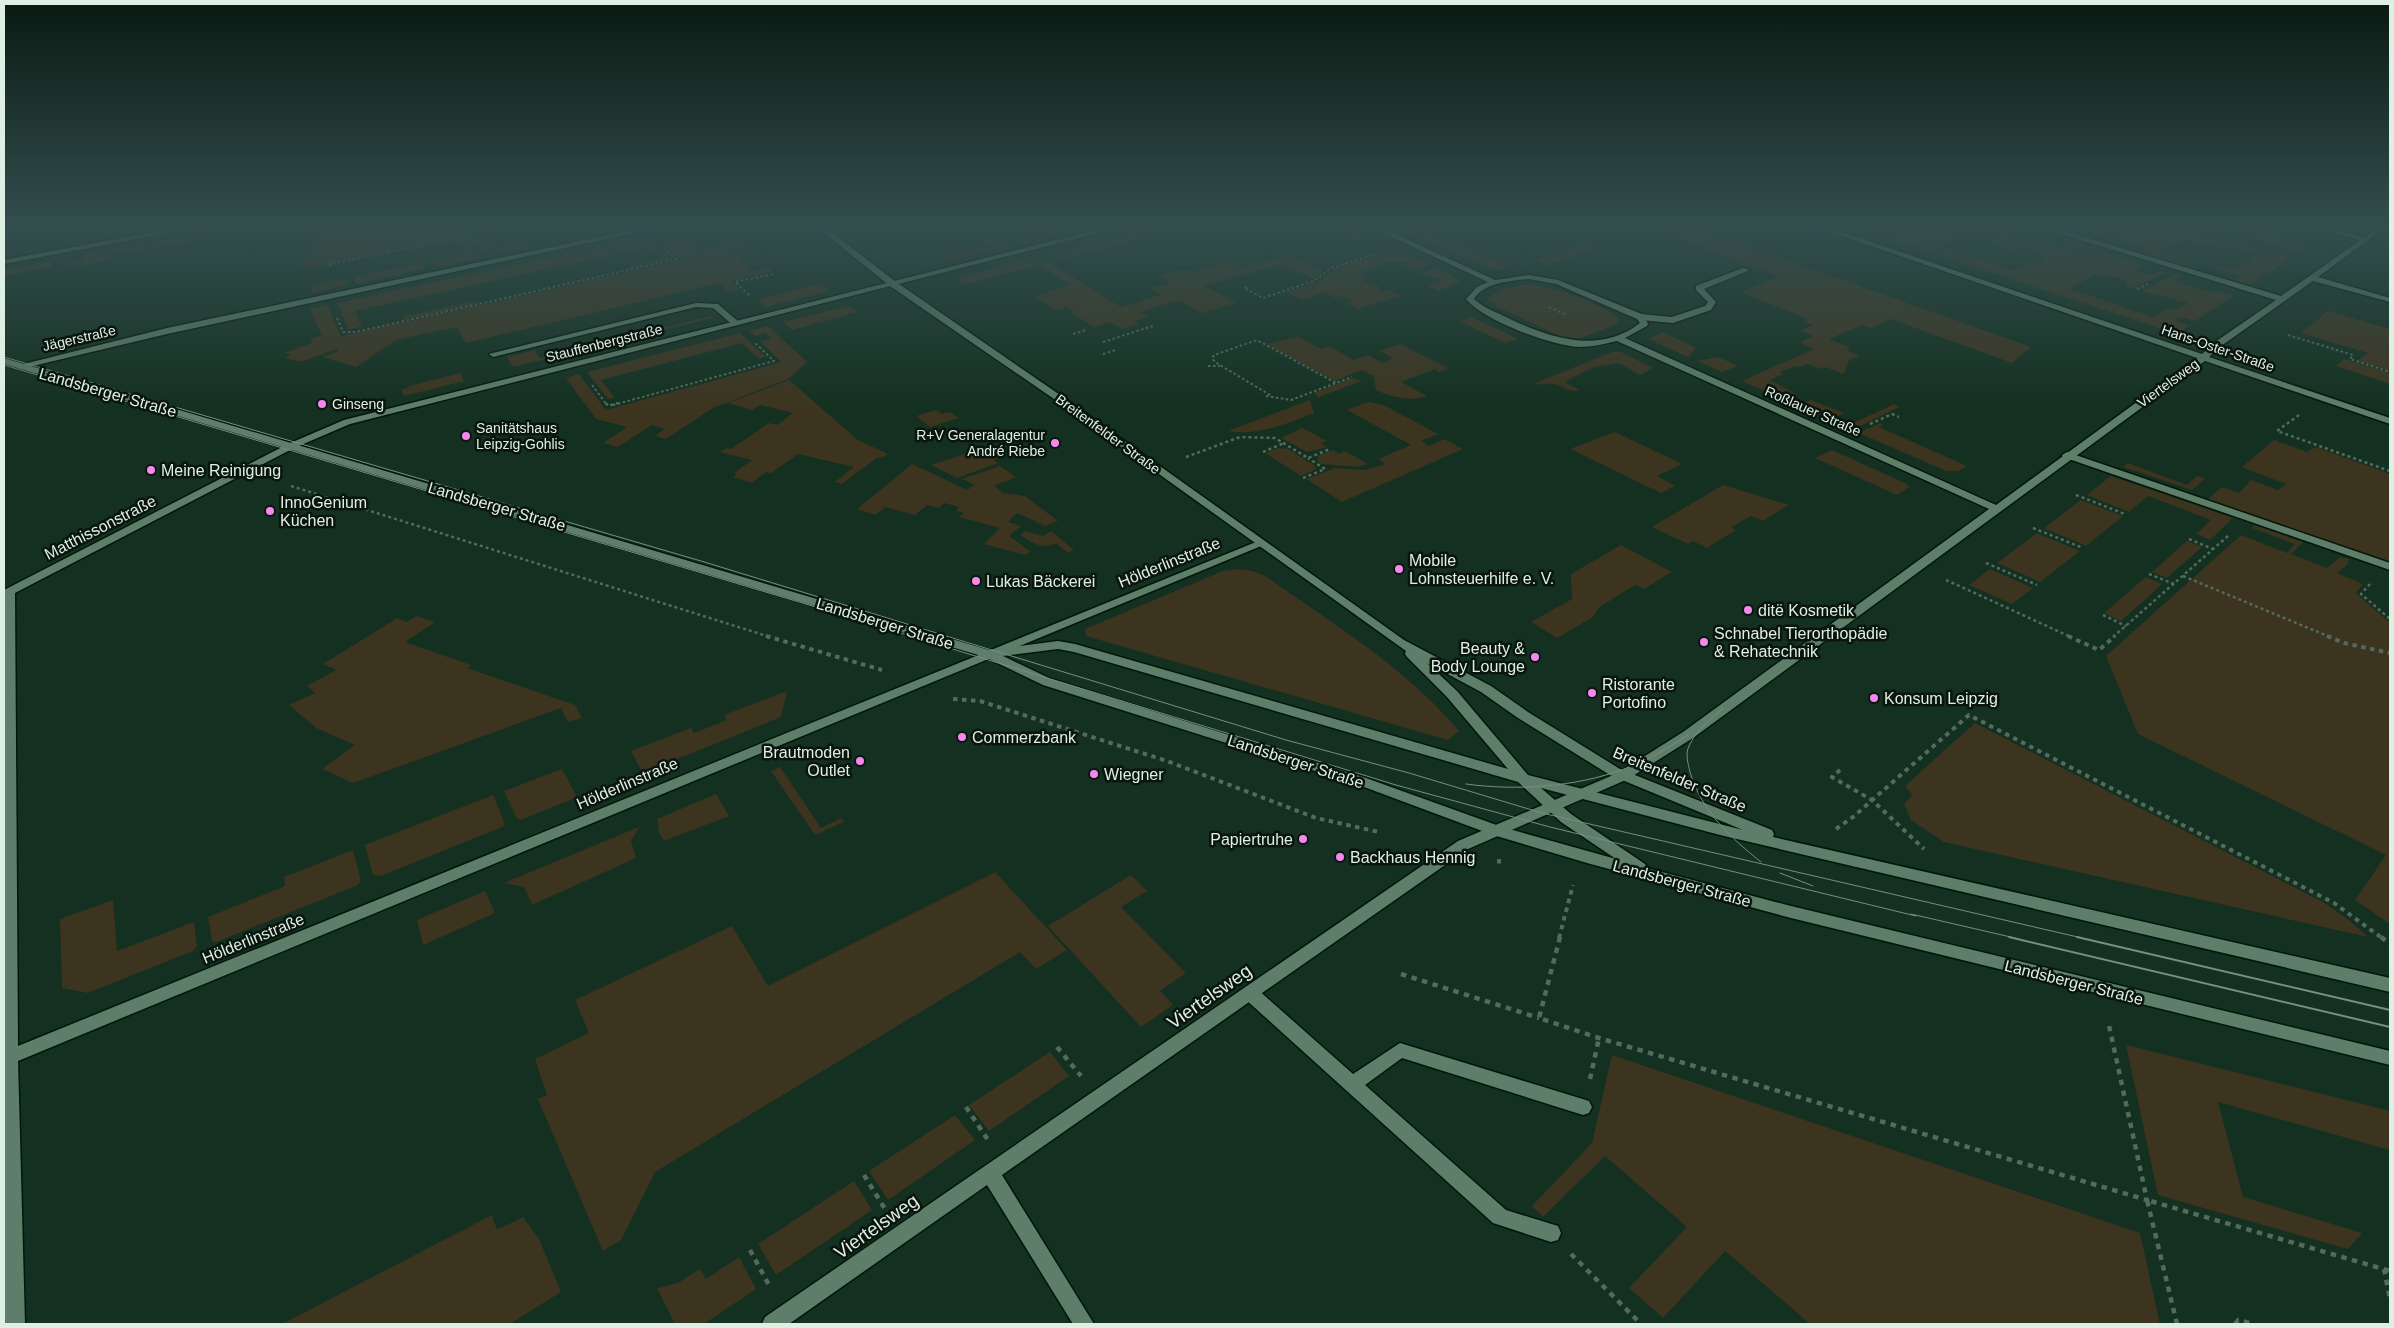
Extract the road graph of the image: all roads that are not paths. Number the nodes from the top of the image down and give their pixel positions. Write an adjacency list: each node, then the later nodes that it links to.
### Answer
1 (380, 286): 19 (street, Jägerstraße)
2 (885, 286): 14 (street, Stauffenbergstraße)
3 (896, 286): 24 (street, Breitenfelder Straße)
4 (1487, 286): 15 (street)
5 (1566, 286): 13 (street)
6 (1704, 286): 13 (street)
7 (1992, 286): 17 (street, Hans-Oster-Straße)
8 (2239, 286): 11 (street)
9 (2301, 286): 11 (street, Viertelsweg)
10 (2340, 286): 12 (street)
11 (2282, 299): 17 (street, Viertelsweg)
12 (2390, 300)
13 (1641, 317): 15 (street)
14 (738, 324): 16 (street); 21 (street, Stauffenbergstraße)
15 (1618, 338): 23 (street, Roßlauer Straße)
16 (493, 354)
17 (2203, 358): 20 (street, Hans-Oster-Straße); 22 (street, Viertelsweg)
18 (4, 361): 19 (street, Landsberger Straße)
19 (20, 366): 21 (street, Landsberger Straße)
20 (2390, 422)
21 (291, 446): 26 (street, Matthissonstraße); 28 (street, Landsberger Straße)
22 (2067, 456): 23 (street, Viertelsweg); 25 (street)
23 (1997, 509): 29 (street, Viertelsweg)
24 (1260, 544): 27 (street, Breitenfelder Straße); 28 (street, Hölderlinstraße)
25 (2390, 567)
26 (6, 593): 38 (street)
27 (1400, 643): 29 (street, Breitenfelder Straße); 30 (street, Breitenfelder Straße)
28 (989, 654): 30 (street, Landsberger Straße); 33 (street, Landsberger Straße); 38 (street, Hölderlinstraße)
29 (1623, 776): 31 (street, Viertelsweg); 34 (street, Breitenfelder Straße)
30 (1520, 777): 31 (street, Landsberger Straße); 32 (street, Breitenfelder Straße)
31 (1583, 794): 32 (street, Viertelsweg); 34 (street, Landsberger Straße)
32 (1553, 808): 33 (street, Viertelsweg); 35 (street, Breitenfelder Straße)
33 (1498, 831): 35 (street, Landsberger Straße); 37 (street, Viertelsweg)
34 (1824, 855): 36 (street, Landsberger Straße)
35 (1653, 876): 39 (street, Landsberger Straße)
36 (2390, 986)
37 (1250, 993): 40 (street); 42 (street, Viertelsweg)
38 (9, 1057): 45 (street)
39 (2390, 1058)
40 (1352, 1084): 41 (street); 43 (street)
41 (1583, 1107)
42 (997, 1168): 44 (street, Viertelsweg); 46 (street)
43 (1551, 1232)
44 (779, 1320)
45 (15, 1324)
46 (1084, 1324)

